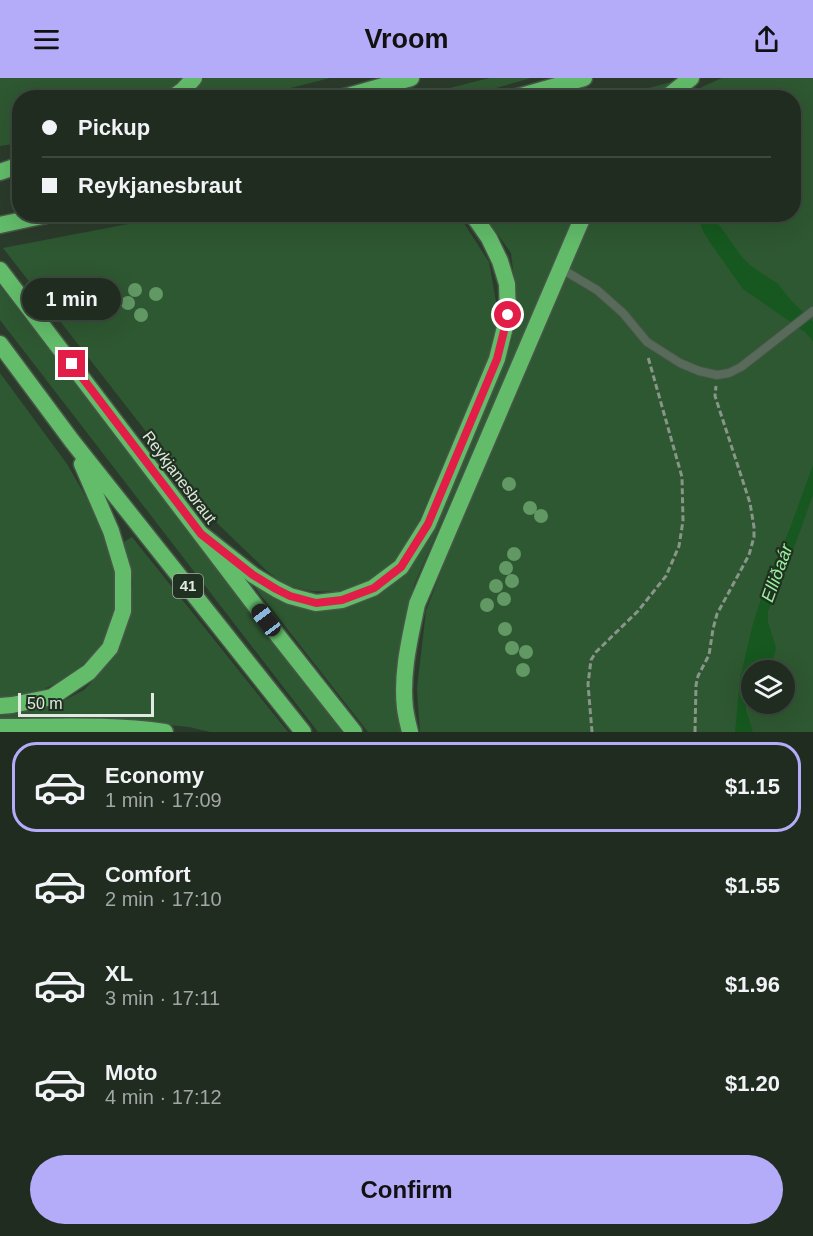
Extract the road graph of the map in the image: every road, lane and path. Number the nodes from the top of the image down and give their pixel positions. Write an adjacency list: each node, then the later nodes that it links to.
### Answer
1 (194, 78): 5 (highway)
2 (411, 78): 6 (highway)
3 (584, 78): 7 (highway)
4 (691, 78): 8 (highway)
5 (183, 90)
6 (369, 90)
7 (542, 90)
8 (676, 90)
9 (17, 222): 12 (highway)
10 (478, 222): 20 (highway)
11 (580, 222): 13 (highway)
12 (0, 225)
13 (560, 268): 16 (lane); 26 (highway)
14 (0, 270): 20 (highway, Reykjanesbraut / 41)
15 (813, 311): 18 (lane)
16 (647, 342): 18 (lane); 27 (path)
17 (0, 344): 19 (highway, 41)
18 (717, 375): 28 (path)
19 (72, 441): 21 (highway); 24 (highway, 41)
20 (201, 534): 25 (highway, Reykjanesbraut / 41)
21 (0, 706)
22 (0, 727): 23 (highway)
23 (165, 732)
24 (303, 732)
25 (354, 732)
26 (410, 732)
27 (592, 732)
28 (695, 732)

